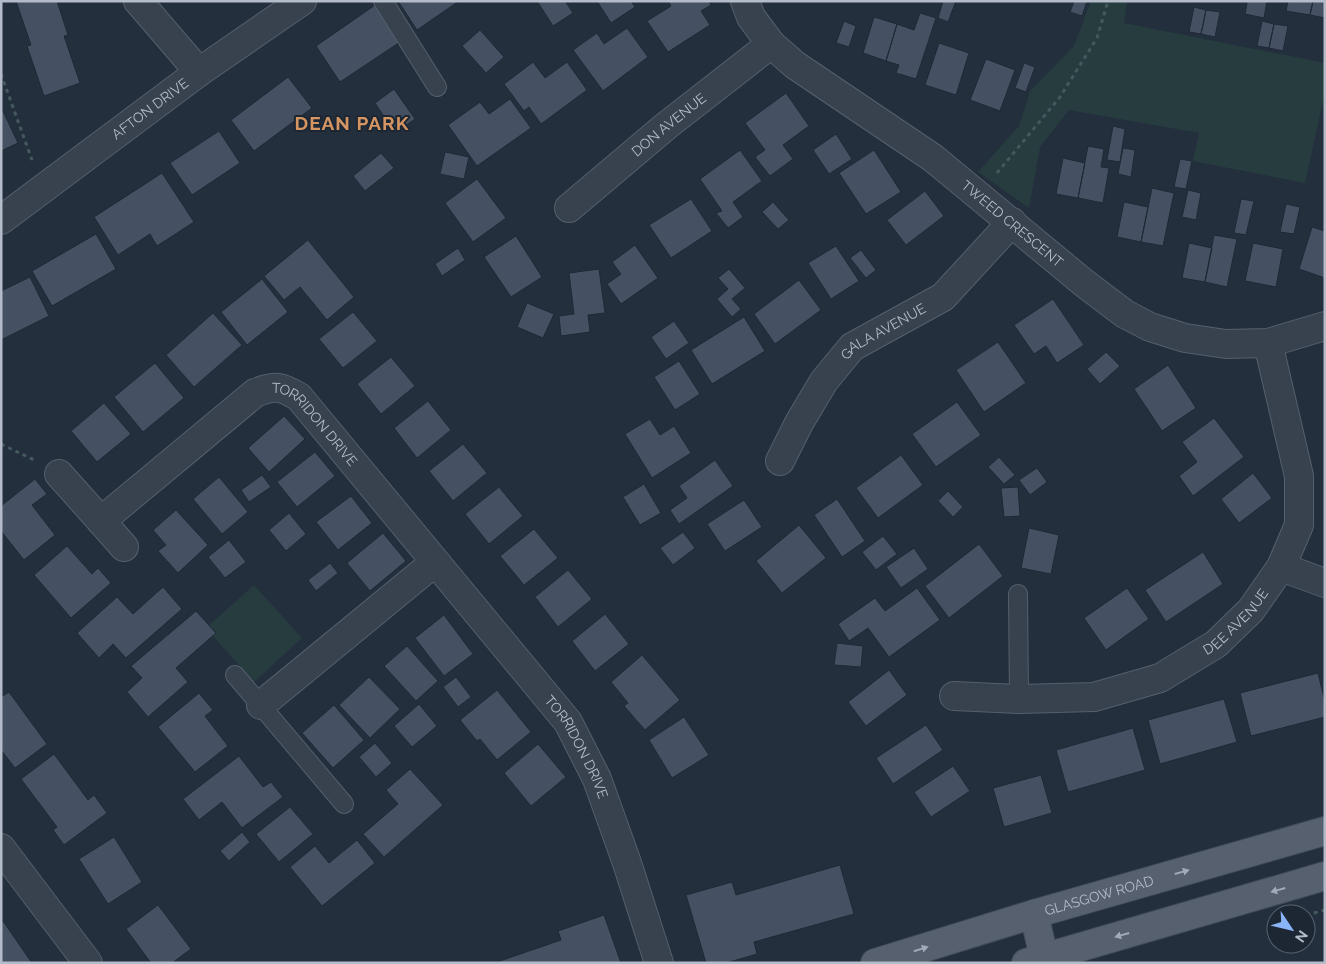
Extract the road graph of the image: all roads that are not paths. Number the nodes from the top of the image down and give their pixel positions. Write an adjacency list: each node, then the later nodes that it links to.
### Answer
1 (138, 1): 6 (street)
2 (302, 1): 6 (street, AFTON DRIVE)
3 (383, 1): 7 (lane)
4 (745, 1): 5 (street, TWEED CRESCENT)
5 (771, 44): 8 (street, DON AVENUE); 10 (street, TWEED CRESCENT)
6 (199, 72): 9 (street, AFTON DRIVE)
7 (436, 87)
8 (569, 208)
9 (1, 220)
10 (1012, 222): 12 (street, TWEED CRESCENT); 13 (street, GALA AVENUE)
11 (1325, 326): 12 (street, TWEED CRESCENT)
12 (1268, 343): 18 (street, DEE AVENUE)
13 (780, 461)
14 (59, 474): 15 (street)
15 (101, 521): 16 (street); 17 (street, TORRIDON DRIVE)
16 (124, 547)
17 (435, 562): 24 (street); 32 (street, TORRIDON DRIVE)
18 (1281, 567): 19 (street); 23 (street, DEE AVENUE)
19 (1325, 583)
20 (1018, 594): 23 (lane)
21 (236, 675): 24 (lane)
22 (954, 696): 23 (street, DEE AVENUE)
23 (1019, 699)
24 (261, 705): 25 (lane)
25 (344, 804)
26 (1325, 831): 29 (main road, GLASGOW ROAD, one-way to 26)
27 (1, 848): 31 (street)
28 (1325, 876): 30 (main road, one-way to 30)
29 (1034, 914): 30 (main road); 33 (main road, GLASGOW ROAD, one-way to 29)
30 (1039, 961)
31 (88, 963)
32 (659, 963)
33 (875, 963)

